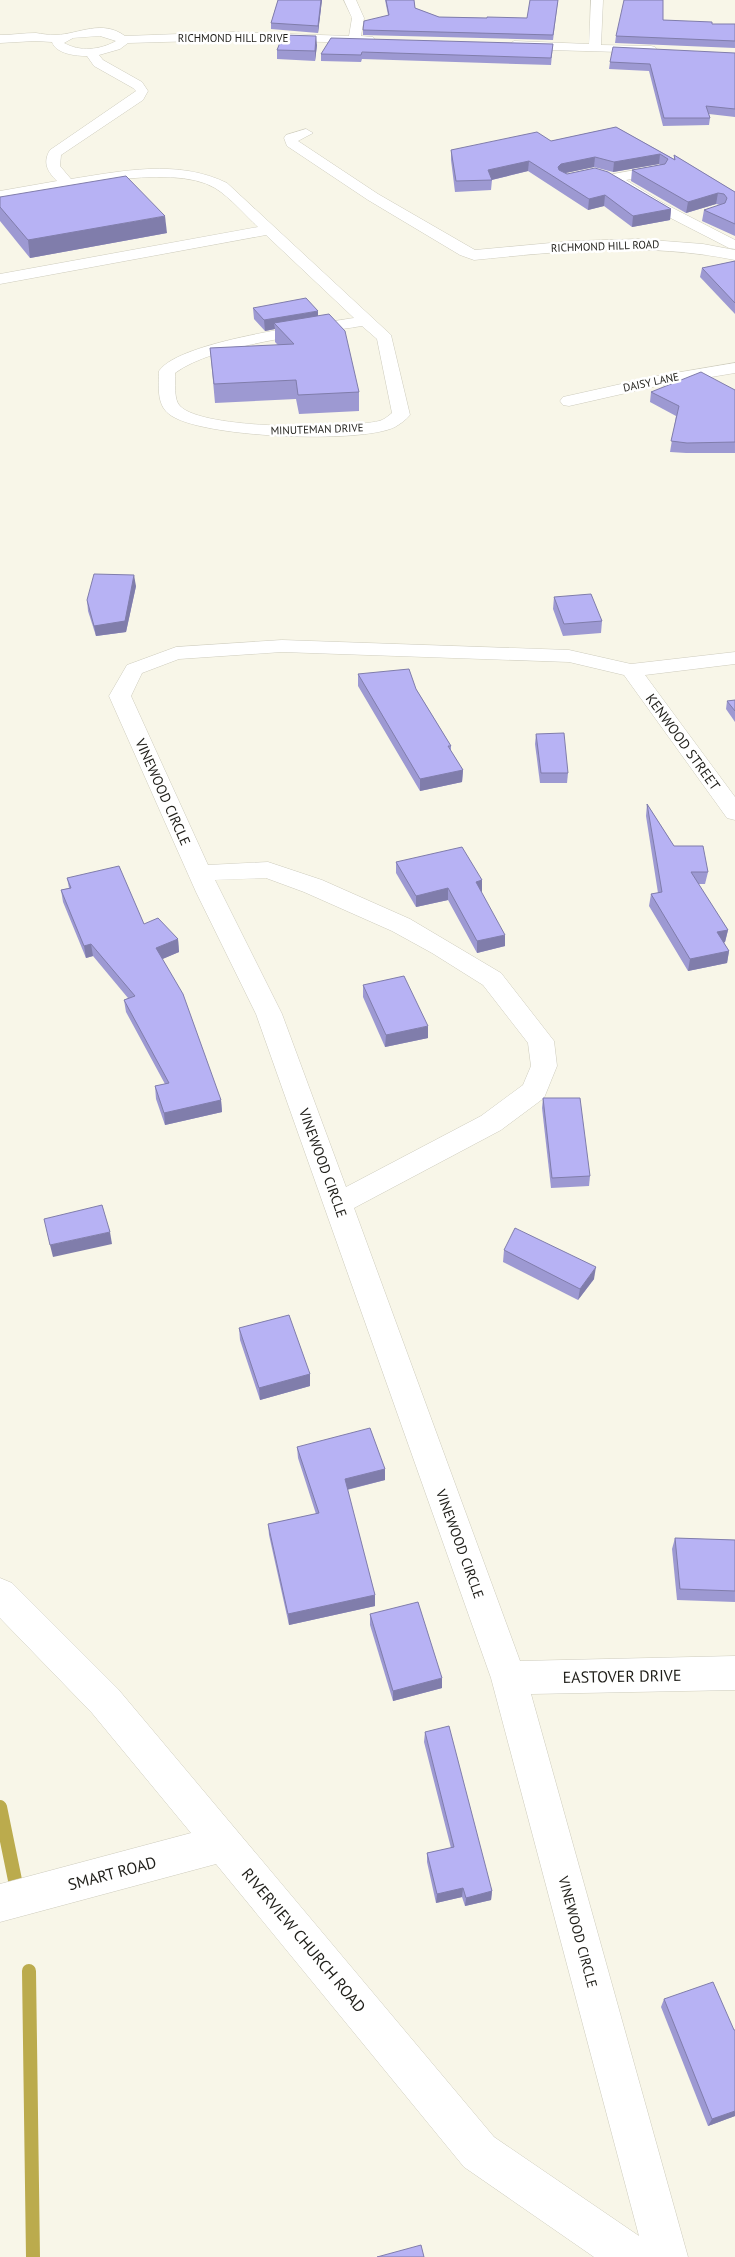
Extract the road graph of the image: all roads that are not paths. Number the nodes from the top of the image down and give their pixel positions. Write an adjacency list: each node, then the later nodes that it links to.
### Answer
1 (350, 0): 6 (street)
2 (597, 0): 9 (street)
3 (0, 39): 4 (street, RICHMOND HILL DRIVE)
4 (58, 39): 5 (street, RICHMOND HILL DRIVE); 11 (street, RICHMOND HILL DRIVE)
5 (122, 40): 6 (street, RICHMOND HILL DRIVE); 11 (street, RICHMOND HILL DRIVE)
6 (354, 40): 7 (street, RICHMOND HILL DRIVE)
7 (383, 41)
8 (499, 44): 9 (street)
9 (595, 47): 10 (street)
10 (665, 50)
11 (91, 52): 14 (street)
12 (306, 133): 19 (street, RICHMOND HILL ROAD)
13 (658, 170): 17 (street)
14 (68, 184): 15 (street); 18 (street)
15 (0, 195)
16 (709, 212): 17 (street)
17 (683, 220): 19 (street)
18 (267, 230): 20 (street); 21 (street)
19 (731, 254)
20 (0, 279)
21 (367, 320): 21 (street, MINUTEMAN DRIVE)
22 (735, 368): 23 (street, DAISY LANE)
23 (569, 401)
24 (735, 658): 25 (street, VINEWOOD CIRCLE)
25 (631, 670): 26 (street, KENWOOD STREET); 27 (street, VINEWOOD CIRCLE)
26 (735, 813)
27 (200, 873): 28 (street, VINEWOOD CIRCLE); 28 (street)
28 (337, 1204): 31 (street, VINEWOOD CIRCLE)
29 (0, 1594): 32 (street, RIVERVIEW CHURCH ROAD)
30 (735, 1674): 31 (street, EASTOVER DRIVE)
31 (509, 1678): 35 (street, VINEWOOD CIRCLE)
32 (224, 1843): 33 (street, SMART ROAD); 34 (street, RIVERVIEW CHURCH ROAD)
33 (0, 1903)
34 (632, 2257)
35 (666, 2257)

